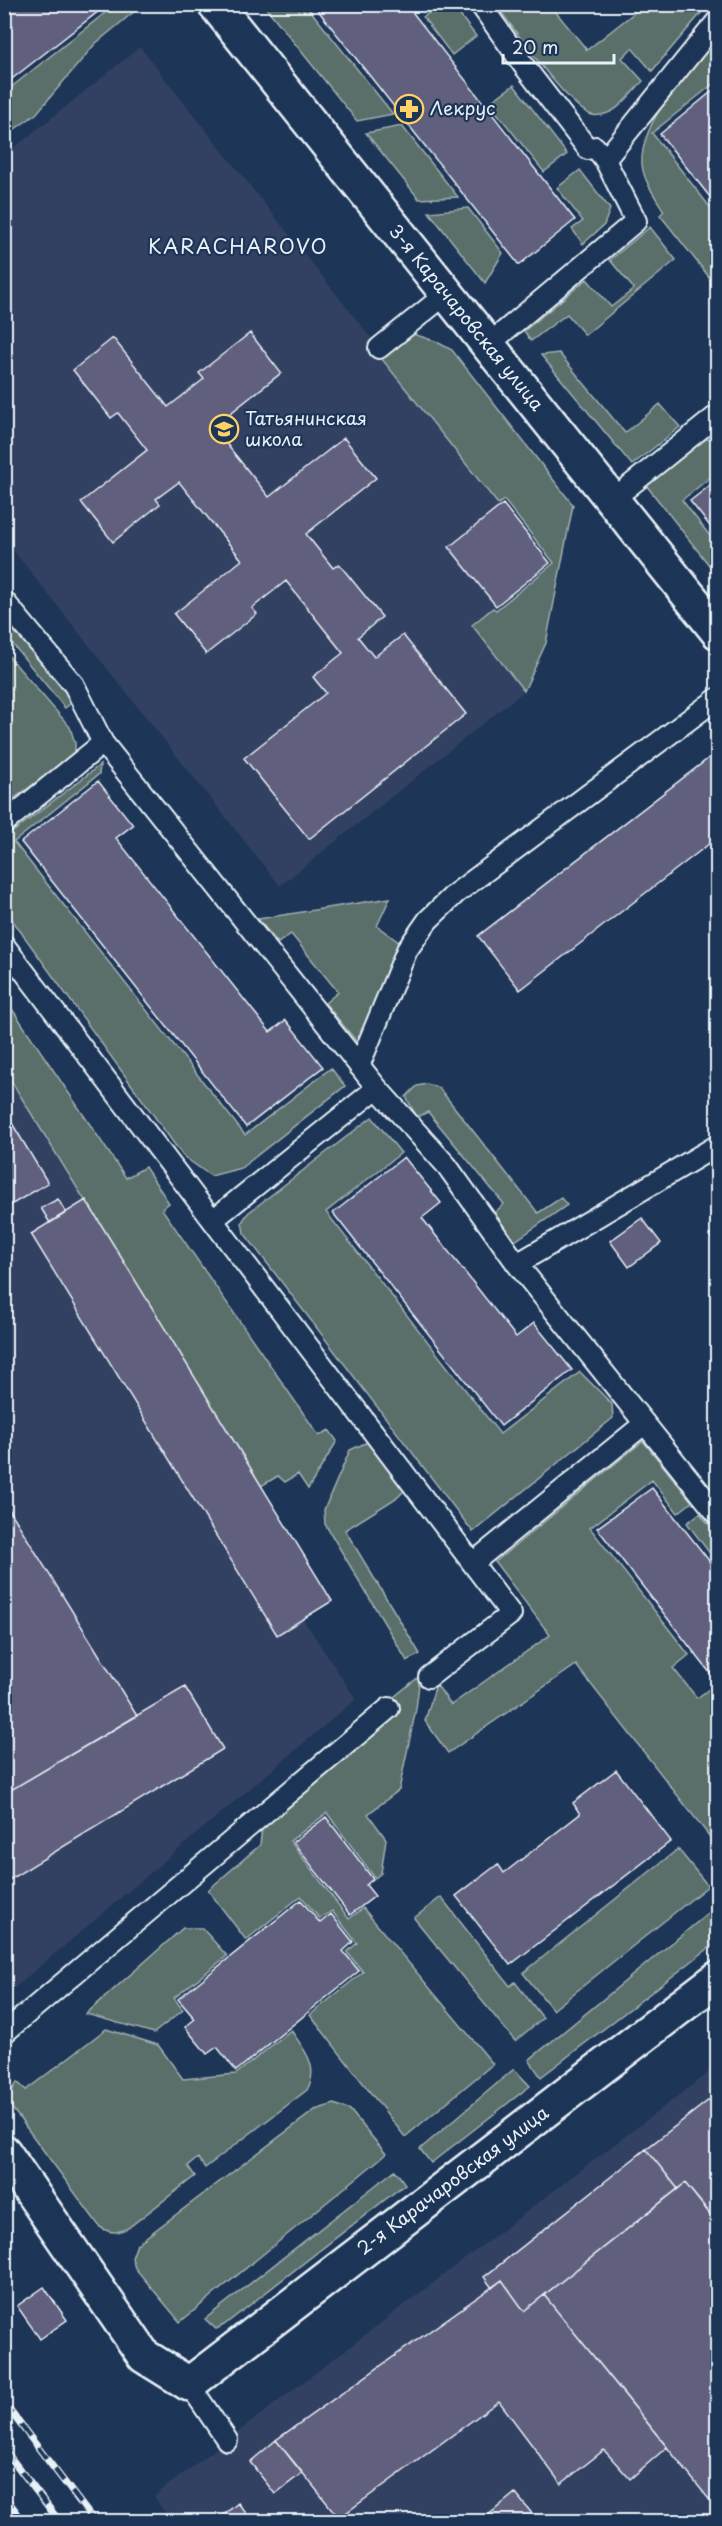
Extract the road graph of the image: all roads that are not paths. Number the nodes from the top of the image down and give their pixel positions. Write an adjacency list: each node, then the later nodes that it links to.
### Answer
1 (215, 4): 5 (street, 3-я Карачаровская улица)
2 (480, 4): 4 (lane)
3 (717, 20): 4 (lane)
4 (605, 160): 6 (lane)
5 (446, 294): 6 (street, 3-я Карачаровская улица); 7 (lane)
6 (488, 345): 9 (street, 3-я Карачаровская улица)
7 (378, 348)
8 (717, 420): 9 (lane)
9 (612, 500): 11 (street, 3-я Карачаровская улица)
10 (4, 602): 13 (lane)
11 (717, 632)
12 (717, 698): 16 (lane)
13 (103, 743): 14 (lane); 16 (lane)
14 (4, 823)
15 (4, 945): 19 (lane)
16 (359, 1066): 17 (lane)
17 (377, 1089): 19 (lane); 20 (lane)
18 (717, 1145): 20 (lane)
19 (213, 1220): 23 (lane)
20 (517, 1264): 21 (lane)
21 (644, 1424): 22 (lane); 23 (lane)
22 (717, 1515)
23 (473, 1563): 24 (lane)
24 (429, 1677)
25 (389, 1708): 27 (lane)
26 (717, 1978): 29 (street, 2-я Карачаровская улица)
27 (4, 2033)
28 (4, 2152): 29 (street)
29 (189, 2384): 30 (lane)
30 (227, 2440)

